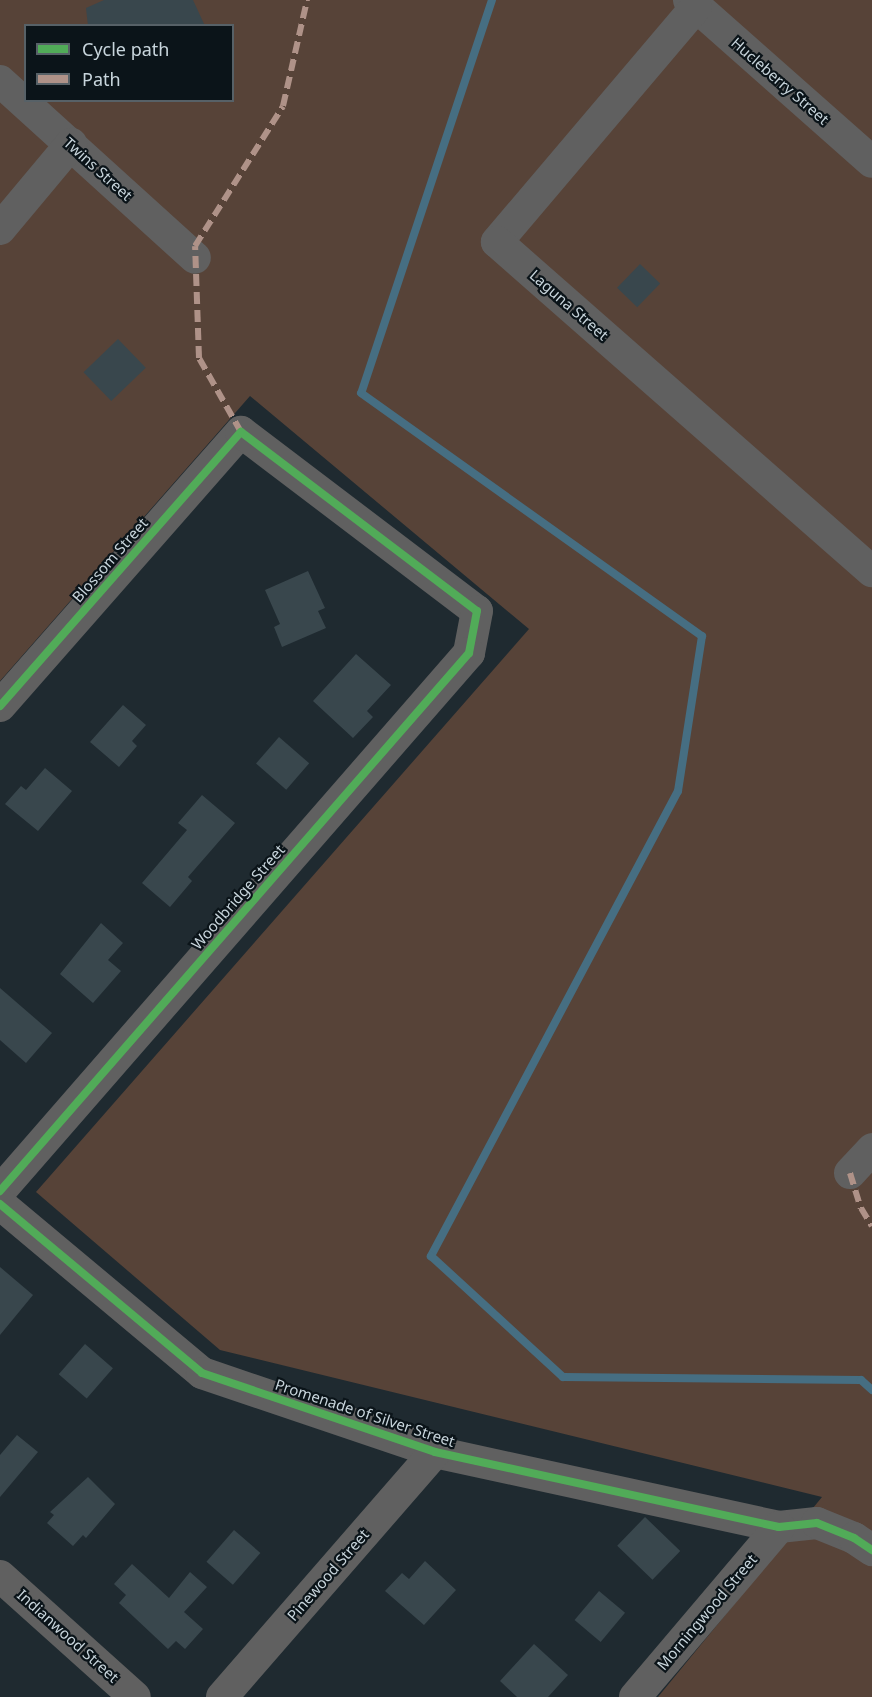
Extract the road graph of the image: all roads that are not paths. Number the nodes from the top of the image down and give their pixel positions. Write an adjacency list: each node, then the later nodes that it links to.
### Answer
1 (692, 3): 4 (street, Hucleberry Street); 8 (street, Laguna Street)
2 (0, 81): 3 (street, Twins Street)
3 (71, 144): 5 (street); 6 (street, Twins Street)
4 (872, 162)
5 (0, 229)
6 (195, 258)
7 (241, 432): 9 (street, Blossom Street); 12 (street, Woodbridge Street)
8 (872, 571)
9 (0, 706)
10 (872, 1149): 11 (street)
11 (850, 1173)
12 (0, 1191)
13 (0, 1204): 14 (street, Promenade of Silver Street)
14 (435, 1452): 15 (street, Promenade of Silver Street); 19 (street, Pinewood Street)
15 (779, 1527): 16 (street, Promenade of Silver Street); 20 (street, Morningwood Street)
16 (872, 1550)
17 (0, 1576): 18 (street, Indianwood Street)
18 (135, 1697)
19 (222, 1697)
20 (635, 1697)

